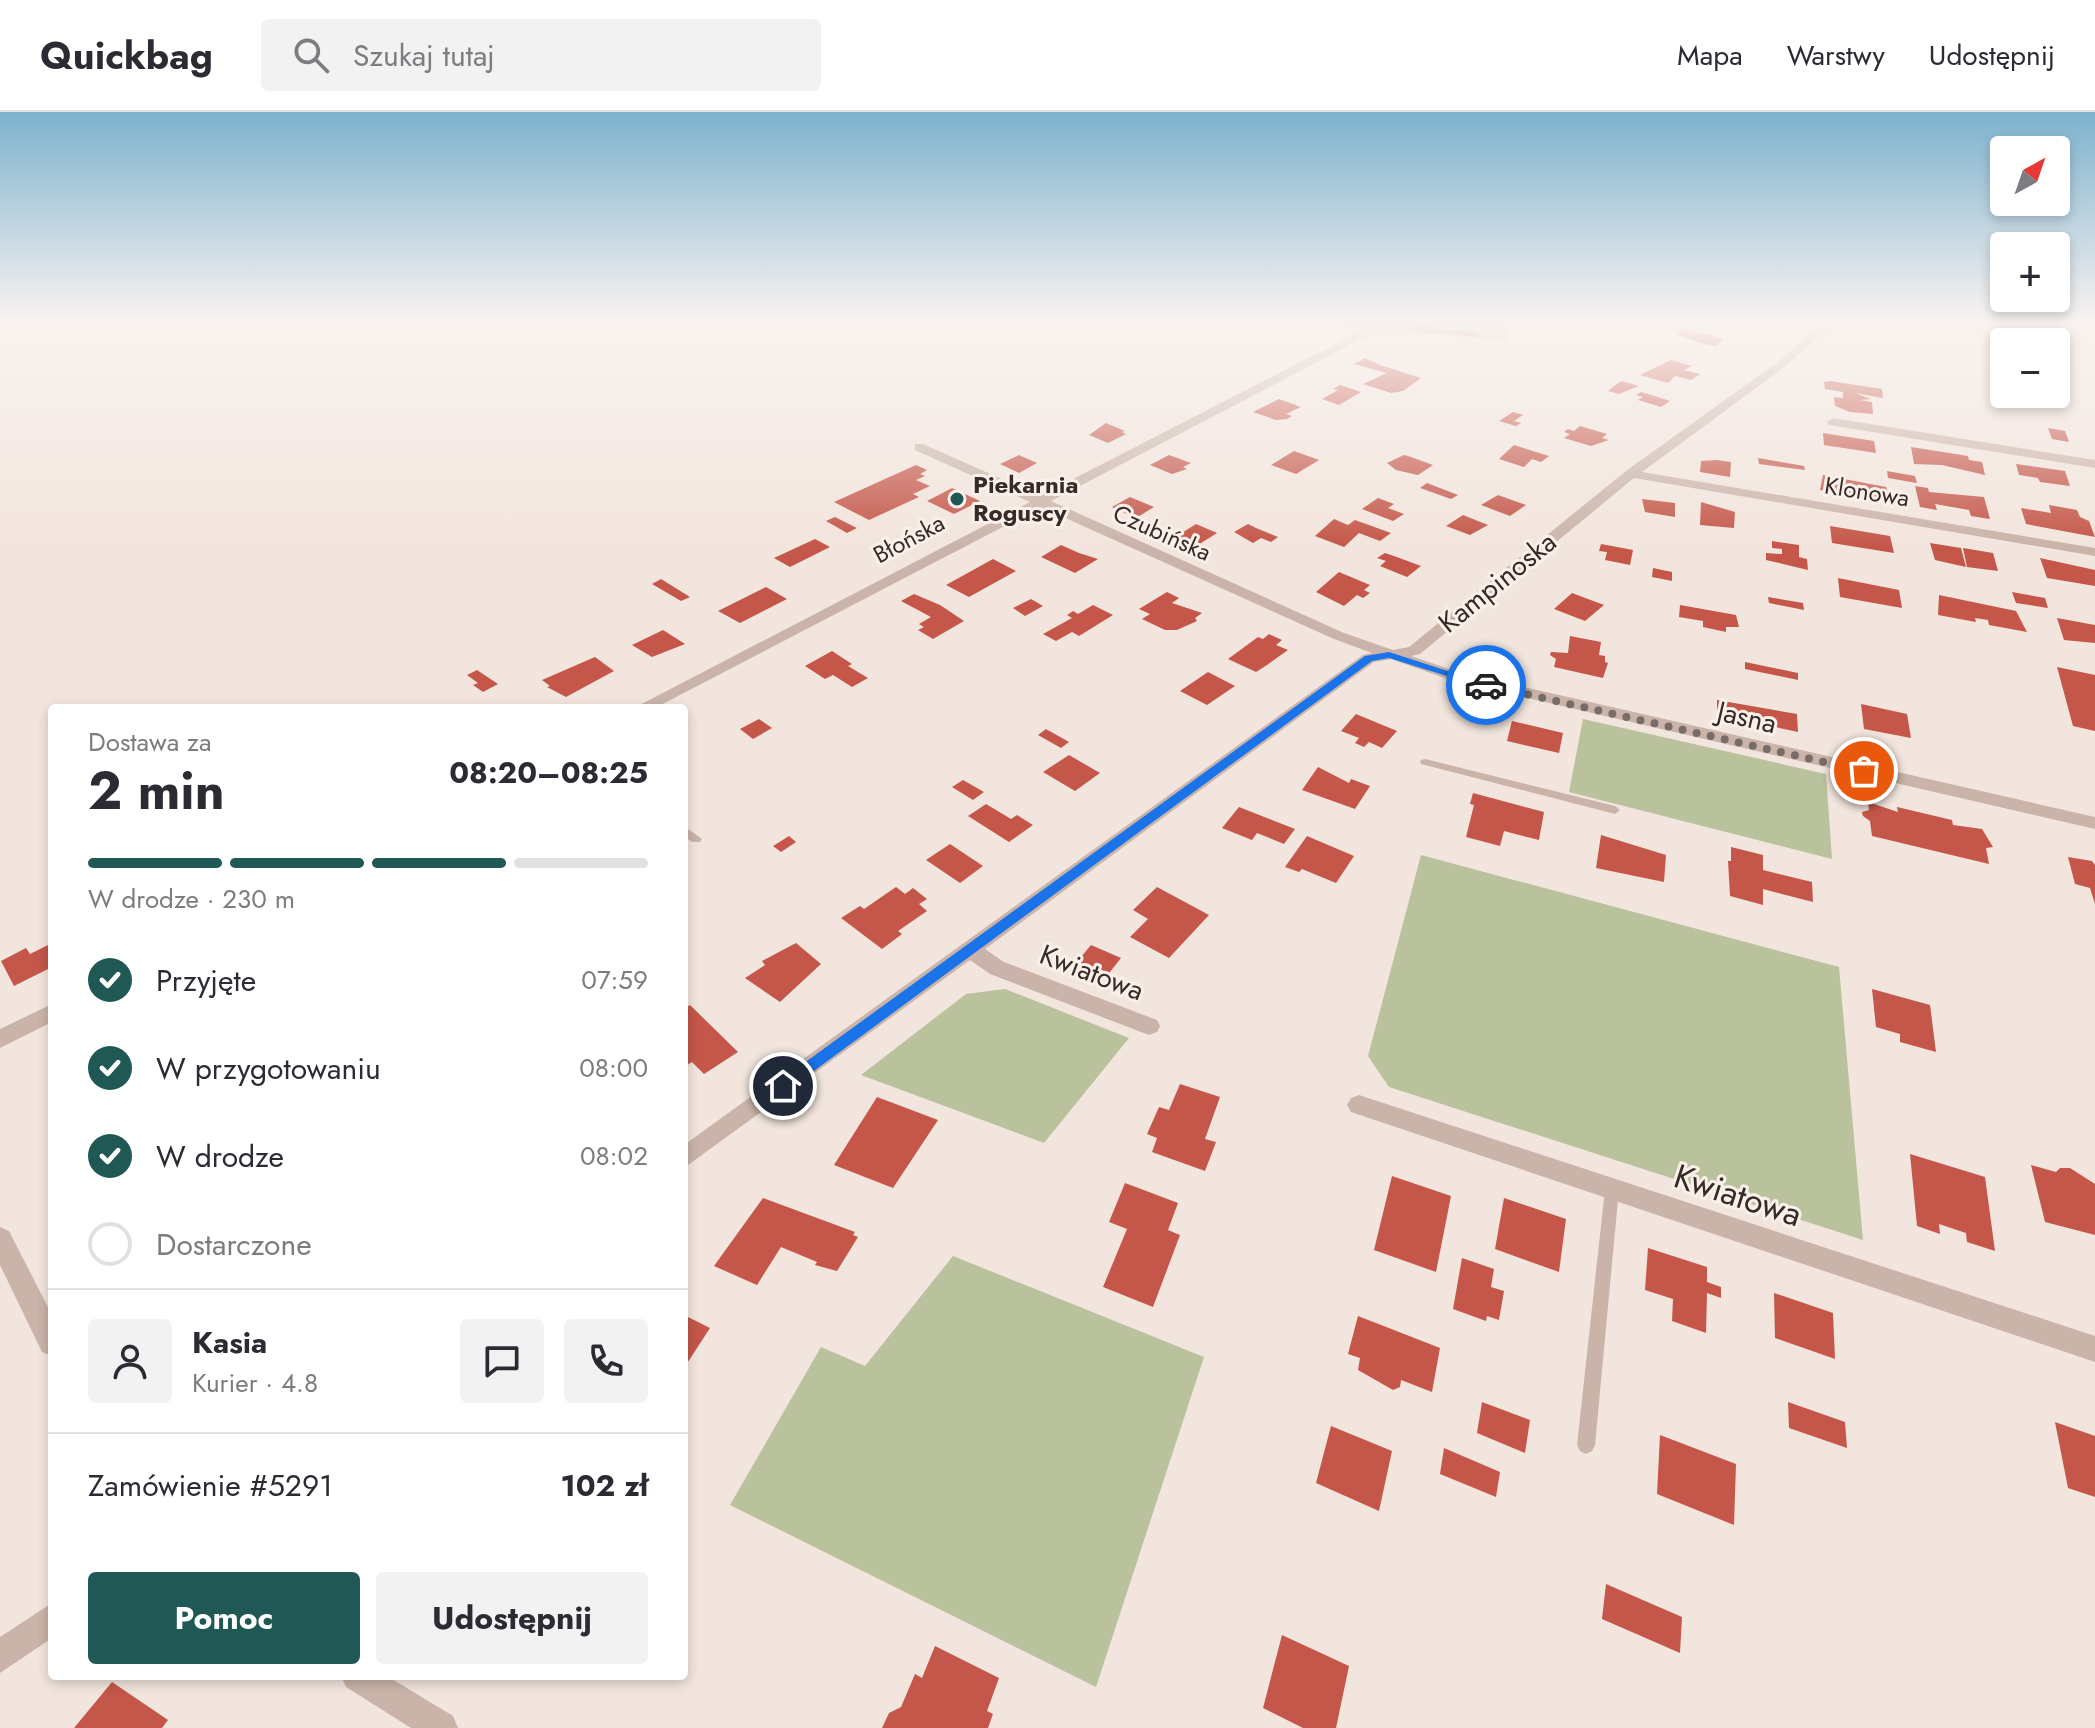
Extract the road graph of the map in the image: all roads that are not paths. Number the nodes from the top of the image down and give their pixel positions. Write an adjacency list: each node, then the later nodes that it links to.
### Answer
1 (1244, 395): 7 (street, Błońska)
2 (1739, 395): 6 (street, Kampinoska)
3 (1833, 422): 5 (street)
4 (919, 447): 7 (street, Czubińska)
5 (2095, 464)
6 (1631, 474): 8 (street, Klonowa); 9 (street, Kampinoska)
7 (1038, 501): 9 (street, Czubińska); 10 (street, Błońska)
8 (2095, 552)
9 (1389, 655): 13 (street, Jasna); 16 (street, Kampinoska)
10 (650, 704)
11 (1425, 762): 12 (lane)
12 (1615, 810)
13 (2095, 823)
14 (688, 833): 15 (lane)
15 (696, 839)
16 (971, 950): 18 (street, Kwiatowa); 21 (street, Kampinoska)
17 (48, 1014): 19 (street)
18 (1149, 1026)
19 (0, 1039)
20 (1359, 1105): 22 (street, Kwiatowa)
21 (688, 1155)
22 (1612, 1189): 25 (street, Kwiatowa); 26 (lane)
23 (0, 1239): 24 (street)
24 (48, 1335)
25 (2095, 1349)
26 (1586, 1445)
27 (48, 1622): 28 (street)
28 (0, 1657)
29 (363, 1680): 30 (street)
30 (441, 1728)

